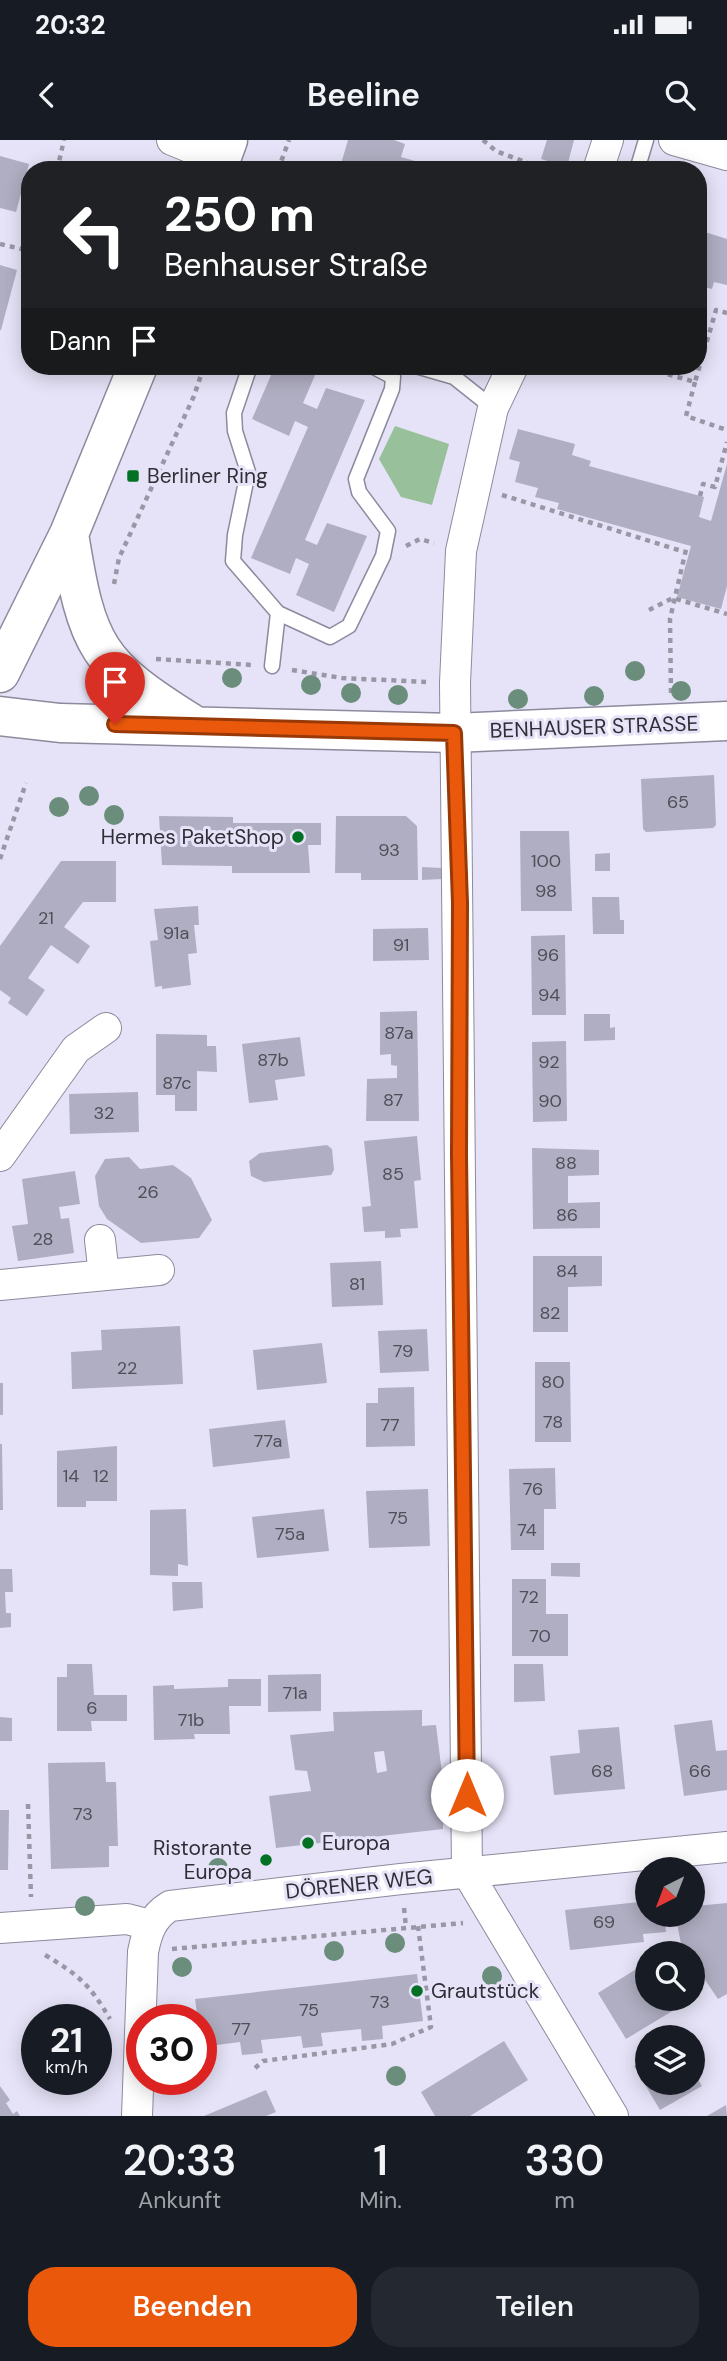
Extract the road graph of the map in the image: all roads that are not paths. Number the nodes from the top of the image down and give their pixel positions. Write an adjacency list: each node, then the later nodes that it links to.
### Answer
1 (172, 140): 6 (street)
2 (608, 140): 7 (street)
3 (646, 140): 8 (lane)
4 (674, 140): 5 (street)
5 (727, 155)
6 (222, 157)
7 (601, 161)
8 (640, 161)
9 (134, 375): 15 (main road)
10 (247, 375): 16 (lane)
11 (390, 375): 16 (lane)
12 (447, 375): 14 (lane)
13 (508, 375): 14 (street)
14 (492, 408): 22 (street)
15 (69, 534): 18 (main road); 21 (main road)
16 (278, 613): 17 (lane)
17 (272, 666)
18 (0, 673)
19 (0, 716): 21 (main road, BENHAUSER STRASSE)
20 (727, 721): 22 (main road, BENHAUSER STRASSE)
21 (195, 726): 22 (main road, BENHAUSER STRASSE)
22 (454, 733): 30 (street)
23 (106, 1028): 24 (street)
24 (0, 1156)
25 (100, 1240): 27 (street)
26 (159, 1270): 27 (street)
27 (104, 1275): 28 (street)
28 (0, 1284)
29 (727, 1847): 30 (street, DÖRENER WEG)
30 (467, 1872): 32 (street, DÖRENER WEG); 34 (street)
31 (16, 1927): 32 (street)
32 (147, 1939): 33 (street)
33 (137, 2116)
34 (613, 2116)

